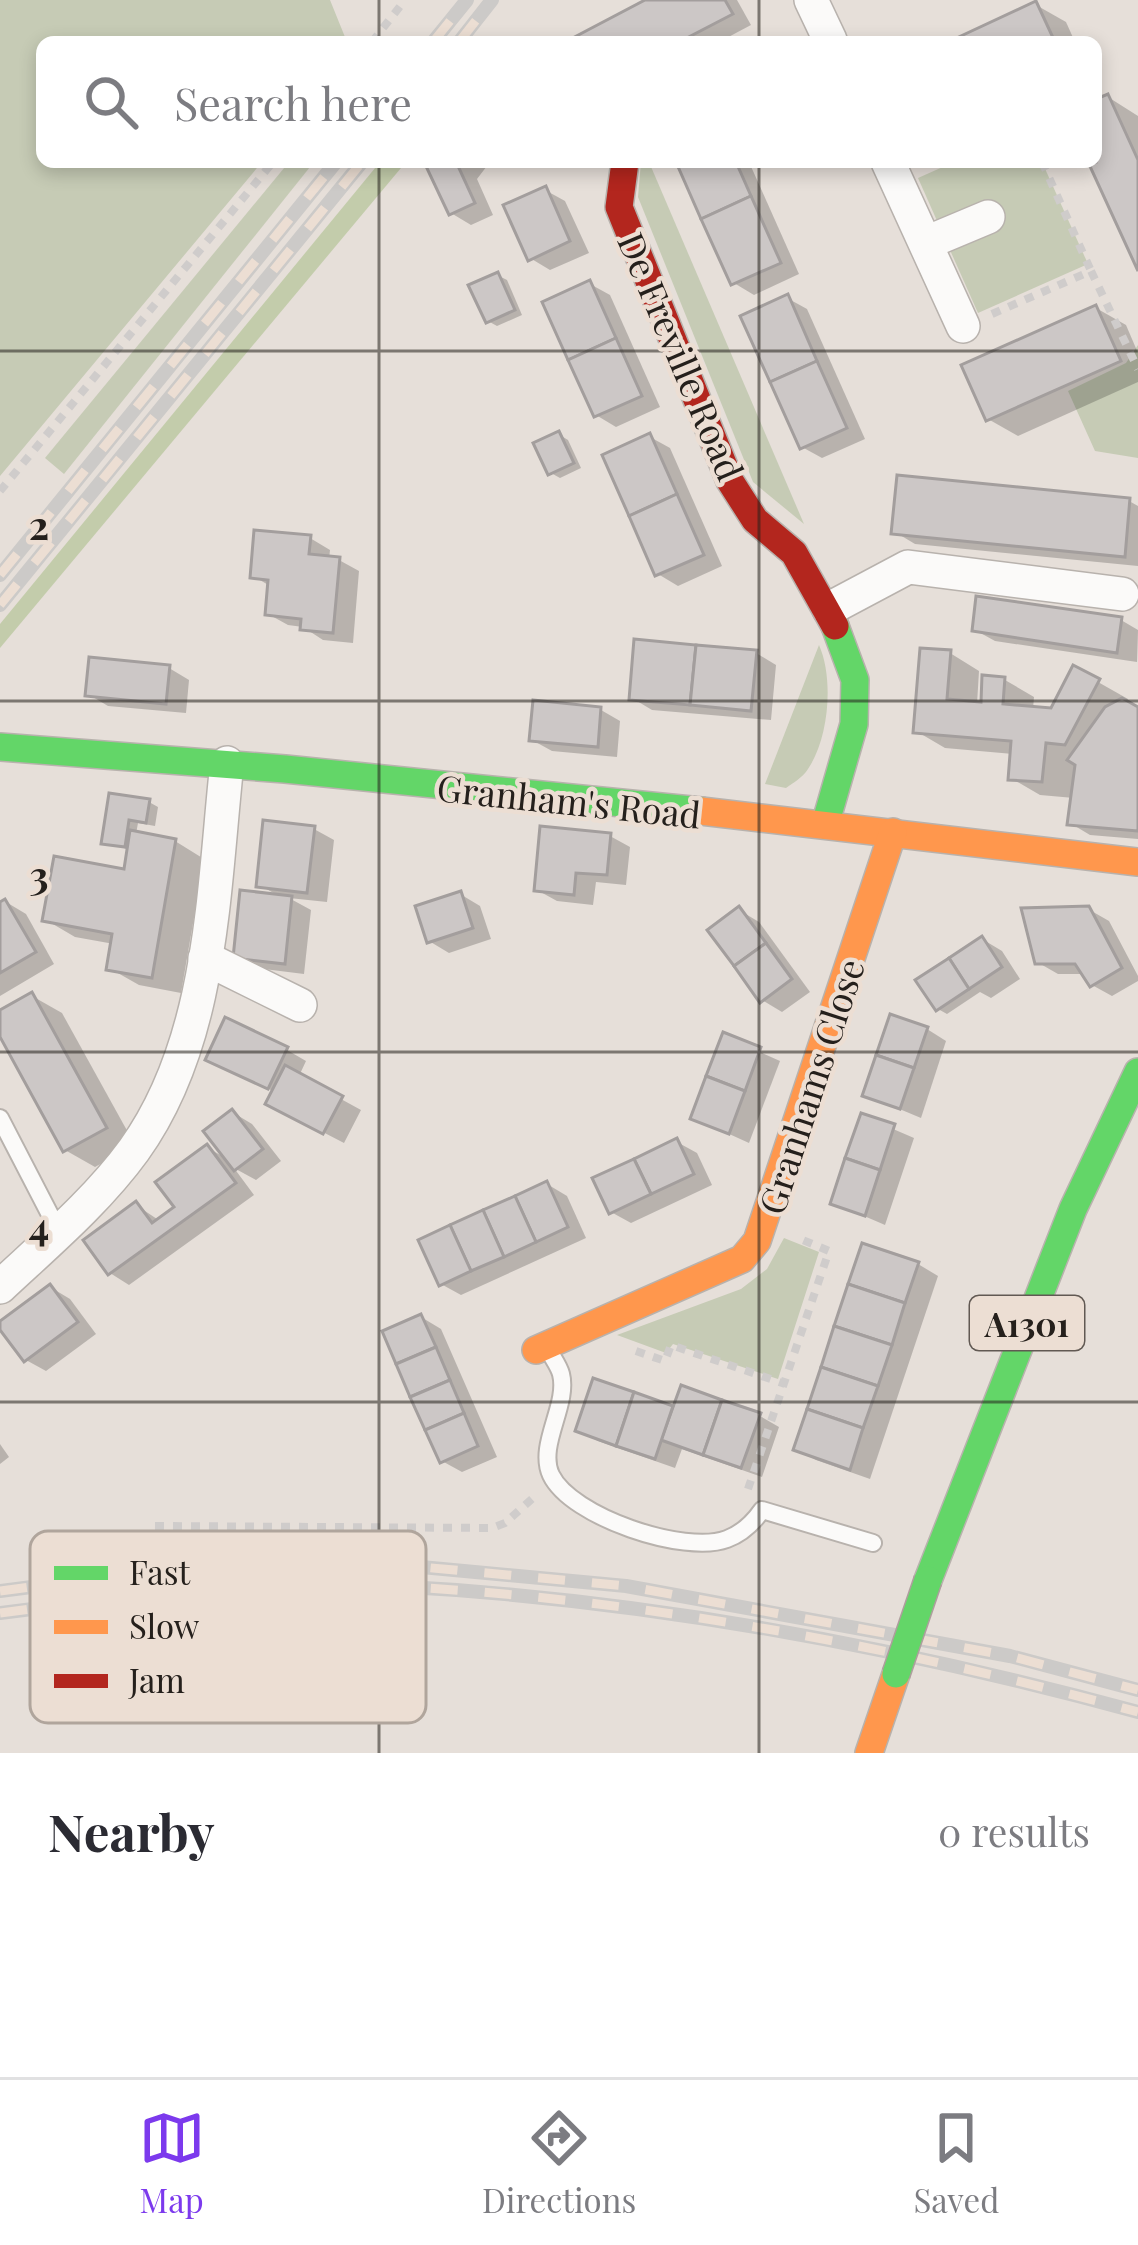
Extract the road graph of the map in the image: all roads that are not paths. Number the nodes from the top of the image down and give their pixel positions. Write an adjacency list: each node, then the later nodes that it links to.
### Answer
1 (811, 0): 2 (street)
2 (827, 36)
3 (624, 168): 9 (street, De Freville Road)
4 (891, 168): 6 (street)
5 (988, 217): 6 (street)
6 (926, 244): 7 (street)
7 (963, 326)
8 (1122, 594): 9 (street)
9 (829, 609): 12 (street, De Freville Road)
10 (0, 747): 11 (street, Granham's Road)
11 (227, 763): 12 (street, Granham's Road); 15 (street)
12 (825, 825): 13 (street, Granham's Road)
13 (893, 832): 14 (street, Granham's Road); 21 (street, Granhams Close)
14 (1138, 862)
15 (205, 958): 16 (street); 19 (street)
16 (300, 1005)
17 (1138, 1072): 23 (street, A1301, bridge)
18 (0, 1118): 19 (lane)
19 (59, 1232): 20 (street)
20 (0, 1287)
21 (542, 1348): 22 (lane)
22 (873, 1543)
23 (869, 1753)

